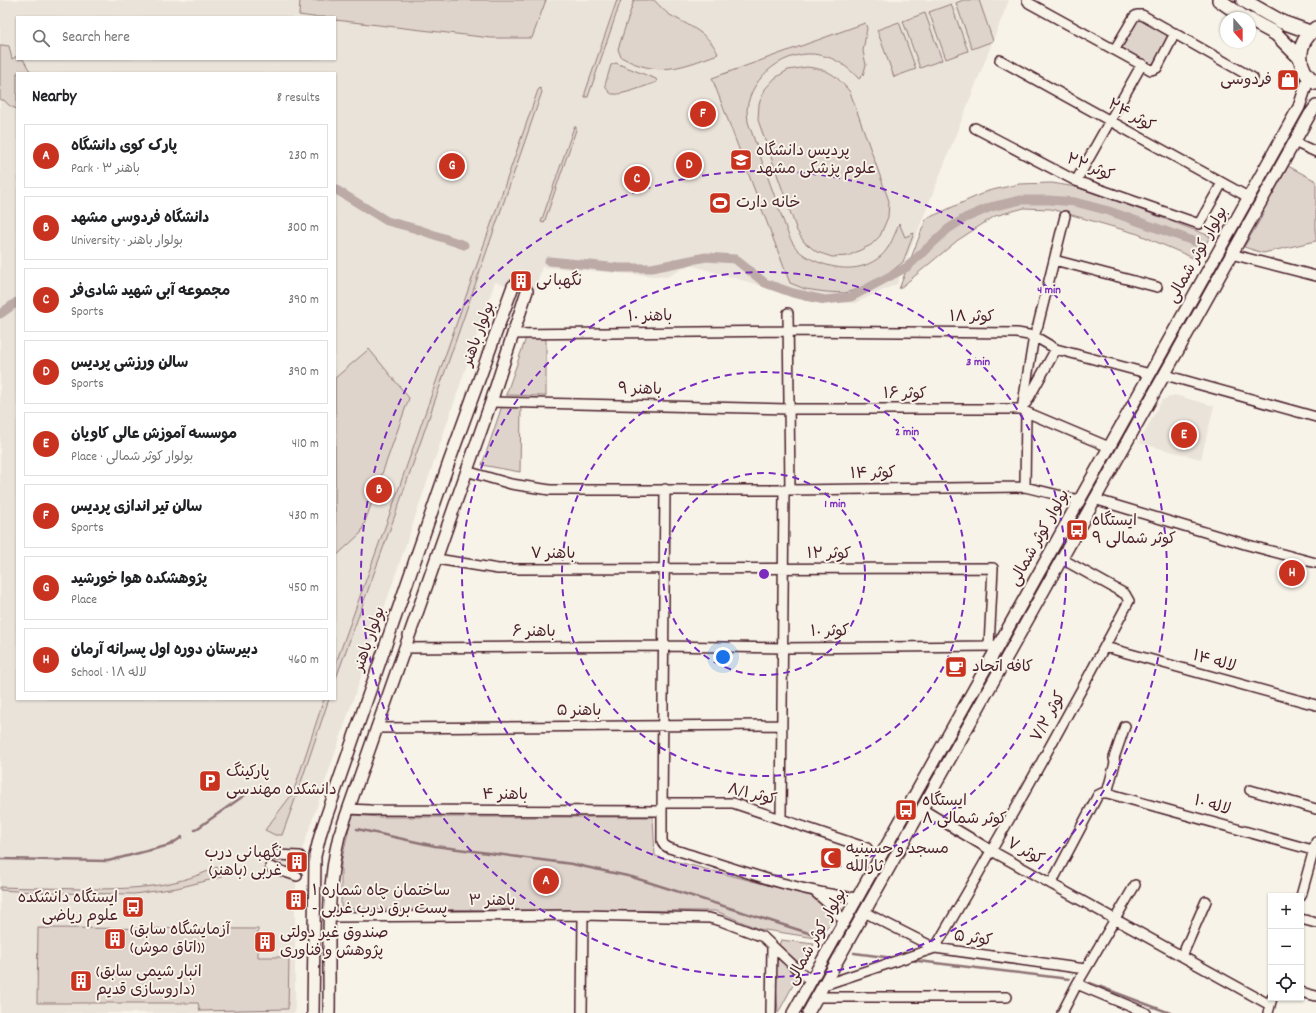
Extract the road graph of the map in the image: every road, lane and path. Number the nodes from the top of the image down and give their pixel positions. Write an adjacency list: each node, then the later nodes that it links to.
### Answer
1 (1027, 0): 8 (street)
2 (1219, 0): 4 (main road)
3 (1243, 0): 6 (main road)
4 (1236, 12)
5 (1256, 23): 9 (main road)
6 (1313, 30): 9 (main road)
7 (1175, 33): 8 (street); 11 (street); 12 (street)
8 (1115, 49): 11 (street)
9 (1300, 58): 13 (main road)
10 (1000, 60): 15 (street, کوثر ۲۴)
11 (1142, 64): 15 (street)
12 (1253, 78)
13 (1312, 80): 21 (street, بولوار کوثر شمالی)
14 (1316, 106): 17 (street, بولوار کوثر شمالی)
15 (1110, 121): 19 (street); 20 (street, کوثر ۲۴)
16 (975, 128): 19 (street, کوثر ۲۲)
17 (1294, 142): 18 (street); 23 (street, بولوار کوثر شمالی)
18 (1316, 152)
19 (1076, 182): 20 (street, کوثر ۲۲)
20 (1222, 183): 21 (street, کوثر ۲۴)
21 (1248, 197): 32 (street, بولوار کوثر شمالی)
22 (1065, 216): 24 (street)
23 (1232, 254): 25 (street); 33 (street, بولوار کوثر شمالی)
24 (1054, 260): 26 (street); 30 (street)
25 (1316, 276)
26 (1157, 287)
27 (788, 312): 28 (street)
28 (788, 331): 29 (street, باهنر ۱۰); 30 (street, کوثر ۱۸); 35 (street)
29 (513, 334): 34 (street, بولوار باهنر); 52 (street, بولوار باهنر)
30 (1034, 336): 31 (street, کوثر ۱۸); 36 (street)
31 (1056, 349): 32 (street, کوثر ۱۸); 36 (street)
32 (1150, 374): 38 (street, بولوار کوثر شمالی)
33 (1165, 375): 37 (street); 43 (street, بولوار کوثر شمالی)
34 (491, 402): 35 (street, باهنر ۹); 39 (street, بولوار باهنر)
35 (788, 409): 36 (street, کوثر ۱۶); 42 (street)
36 (1024, 410): 38 (street, کوثر ۱۶); 40 (street)
37 (1316, 417)
38 (1109, 447): 44 (street, بولوار کوثر شمالی)
39 (466, 471): 41 (street, کوثر ۱۴); 54 (street, بولوار باهنر)
40 (1025, 487): 42 (street, کوثر ۱۴); 44 (street, کوثر ۱۴)
41 (665, 489): 42 (street, کوثر ۱۴); 48 (street)
42 (787, 490): 49 (street)
43 (1094, 499): 45 (street, بولوار کوثر شمالی); 47 (street)
44 (1079, 500): 50 (street, بولوار کوثر شمالی)
45 (1062, 559): 51 (street, بولوار کوثر شمالی); 58 (street, کوثر ۷/۲)
46 (443, 560): 48 (street, باهنر ۷)
47 (1316, 563)
48 (664, 569): 49 (street, کوثر ۱۲); 56 (street)
49 (784, 570): 57 (street, کوثر ۱۲); 60 (street)
50 (1040, 571): 51 (street); 53 (street, بولوار کوثر شمالی)
51 (1050, 579): 55 (street, بولوار کوثر شمالی)
52 (400, 605): 54 (street); 105 (street, بولوار باهنر)
53 (1019, 608): 55 (street); 57 (street, بولوار کوثر شمالی)
54 (417, 611): 59 (street, بولوار باهنر)
55 (1031, 613): 70 (street, بولوار کوثر شمالی)
56 (663, 646): 59 (street, باهنر ۶); 60 (street, کوثر ۱۰); 62 (street)
57 (993, 646): 60 (street, کوثر ۱۰); 84 (street, بولوار کوثر شمالی)
58 (1105, 647): 61 (street, لاله ۱۴); 75 (street, کوثر ۷/۲)
59 (404, 648): 65 (street, بولوار باهنر)
60 (783, 648): 63 (street)
61 (1316, 706)
62 (662, 725): 63 (street, باهنر ۵); 65 (street, باهنر ۵); 68 (street)
63 (782, 726): 72 (street)
64 (1125, 726): 67 (street)
65 (376, 728): 69 (street, بولوار باهنر)
66 (1250, 790): 71 (street)
67 (1104, 793): 74 (street, لاله ۱۰); 80 (street)
68 (662, 807): 69 (street, باهنر ۴); 72 (street, کوثر ۸/۱); 82 (street)
69 (348, 809): 88 (street, بولوار باهنر)
70 (922, 809): 75 (street, کوثر ۷); 86 (street, بولوار کوثر شمالی)
71 (1316, 809)
72 (781, 818): 73 (street, کوثر ۸/۱)
73 (867, 848)
74 (1315, 848): 83 (street)
75 (992, 851): 80 (street, کوثر ۷); 94 (street, کوثر ۷/۲)
76 (275, 855): 77 (street)
77 (300, 856)
78 (270, 867): 79 (street)
79 (297, 876)
80 (1051, 884): 89 (street, کوثر ۷)
81 (1135, 885): 89 (street)
82 (814, 891): 84 (street); 91 (street)
83 (1302, 893)
84 (857, 898): 91 (street, بولوار کوثر شمالی)
85 (1206, 901): 95 (street)
86 (864, 912): 94 (street, کوثر ۵); 99 (street, بولوار کوثر شمالی)
87 (583, 915): 88 (street, باهنر ۳); 93 (street, باهنر ۳); 107 (street)
88 (330, 917): 106 (street, بولوار باهنر)
89 (1115, 920): 95 (street, کوثر ۷); 96 (street)
90 (1304, 920): 92 (street)
91 (844, 921): 97 (street, بولوار کوثر شمالی)
92 (1316, 923)
93 (772, 946): 97 (street); 108 (street)
94 (935, 948): 96 (street, کوثر ۵); 99 (street)
95 (1182, 956): 104 (street, کوثر ۷)
96 (1085, 970): 98 (street)
97 (811, 980): 109 (street, بولوار کوثر شمالی)
98 (1077, 984): 111 (street); 112 (street)
99 (824, 985): 103 (street, بولوار کوثر شمالی)
100 (1304, 993): 101 (street)
101 (1316, 996)
102 (1007, 997): 103 (street)
103 (817, 998): 110 (street, بولوار کوثر شمالی)
104 (1270, 1005)
105 (313, 1013)
106 (329, 1013)
107 (582, 1013)
108 (771, 1013)
109 (793, 1013)
110 (808, 1013)
111 (1062, 1013)
112 (1146, 1013)

